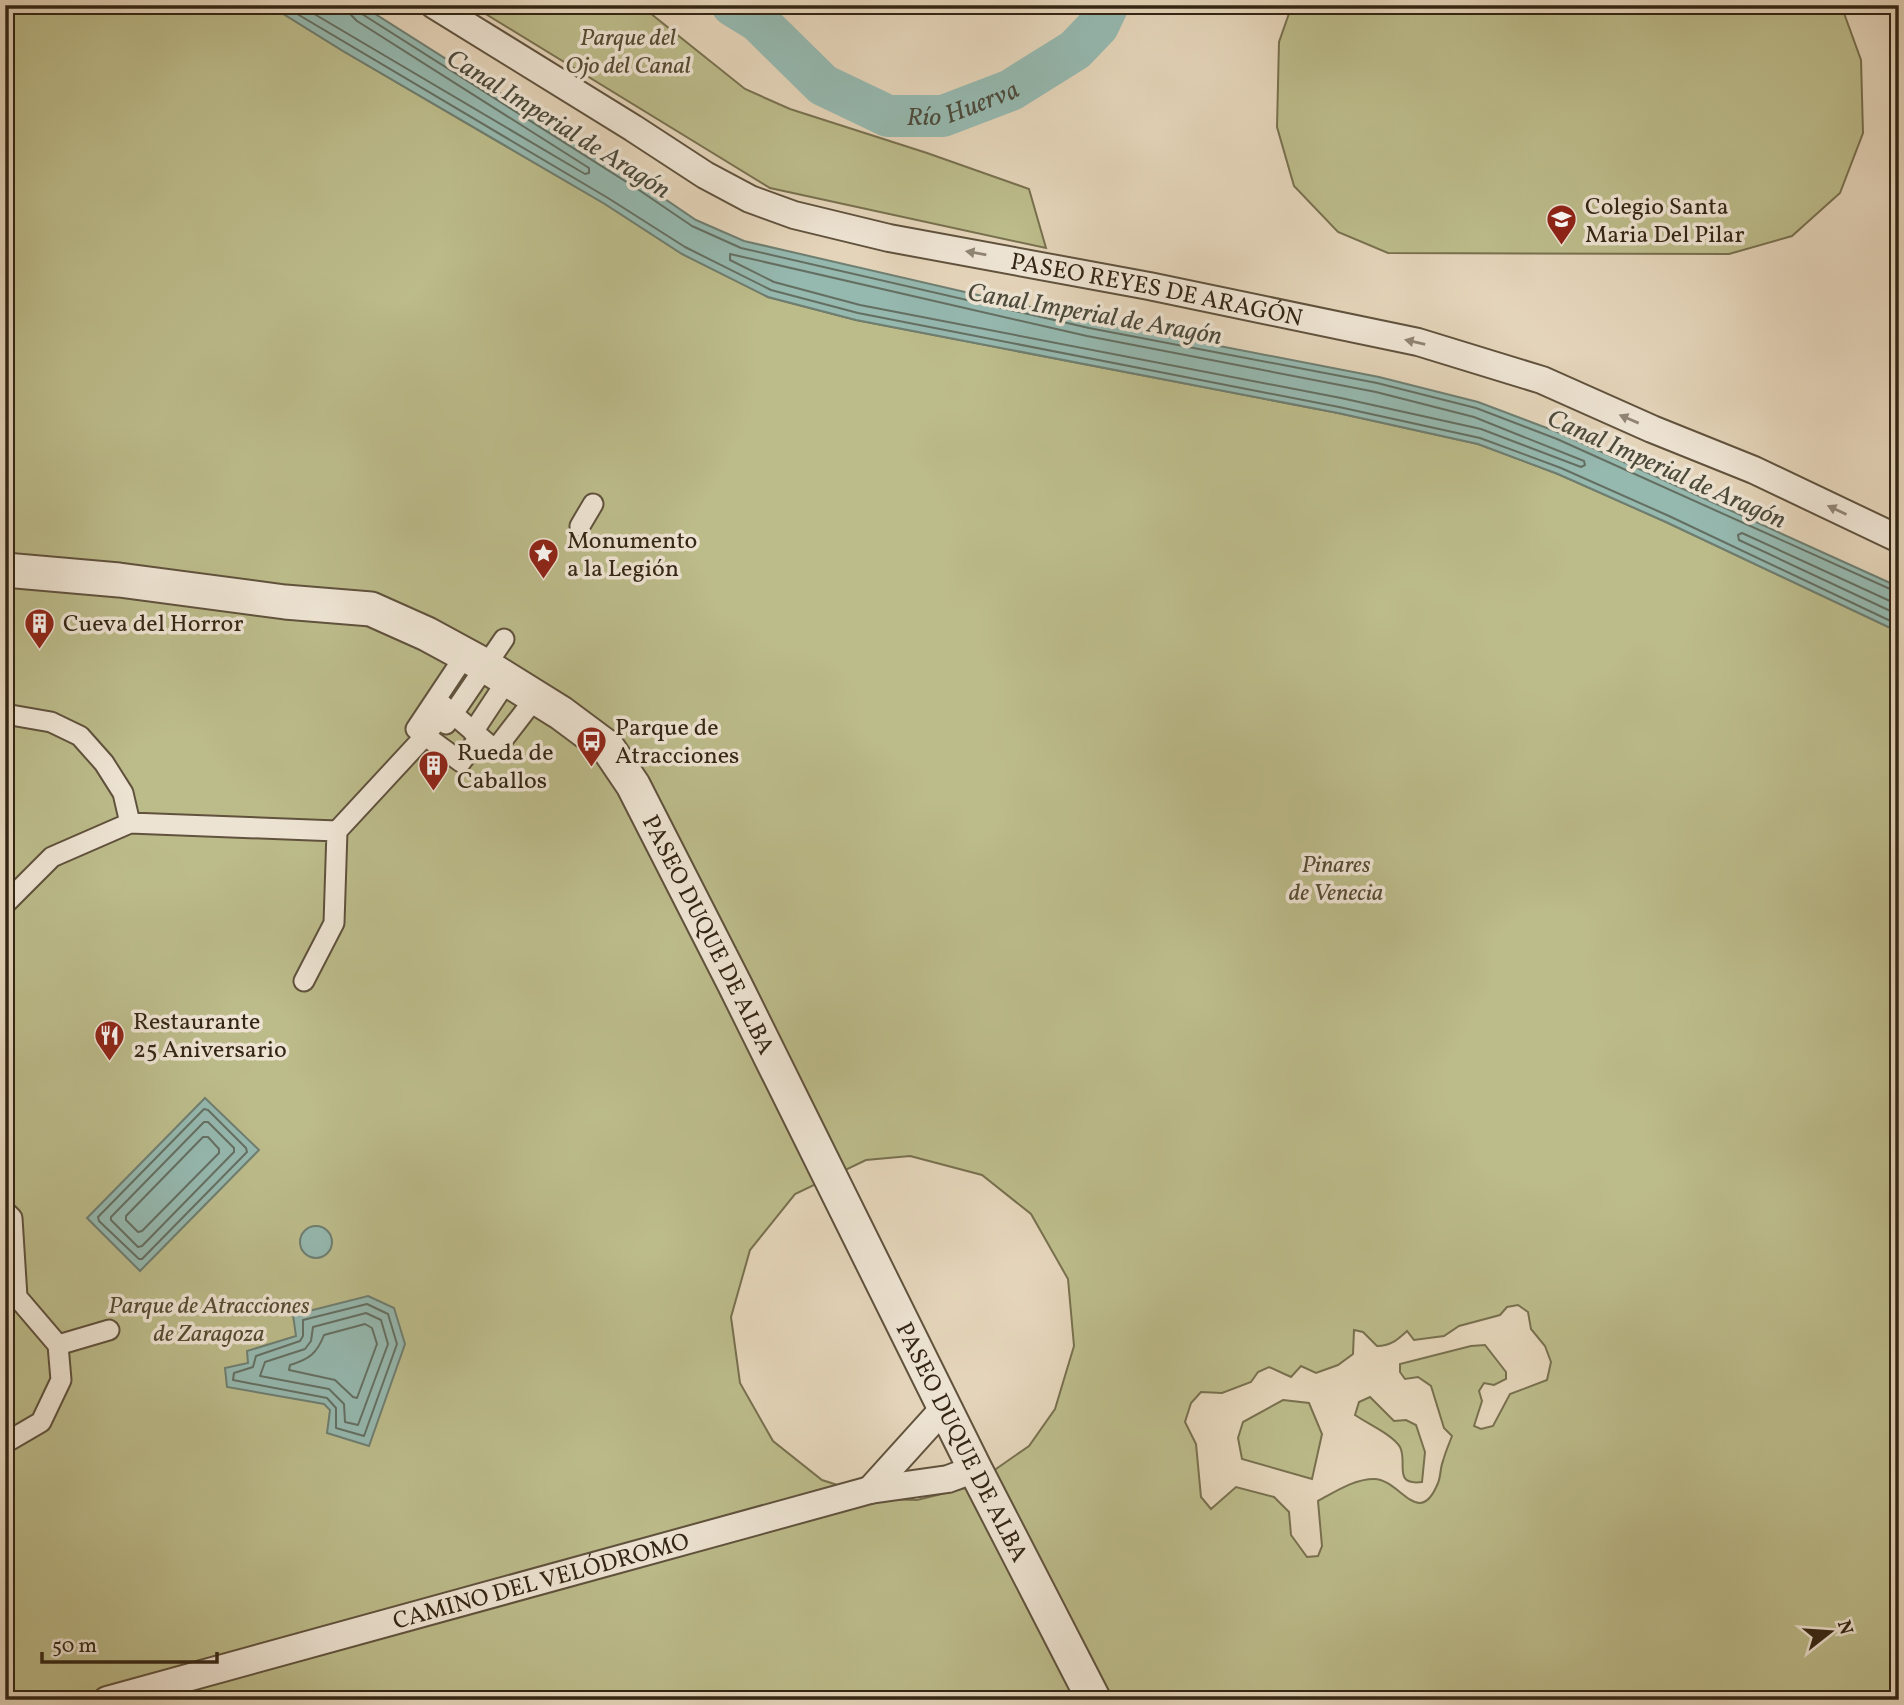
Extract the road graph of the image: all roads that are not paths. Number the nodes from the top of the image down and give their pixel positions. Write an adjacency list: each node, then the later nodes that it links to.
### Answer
1 (434, 5): 4 (street, PASEO REYES DE ARAGÓN, one-way to 1)
2 (593, 504): 3 (street)
3 (580, 526)
4 (1899, 539)
5 (5, 570): 7 (street, PASEO DUQUE DE ALBA)
6 (504, 639): 7 (street)
7 (499, 674): 9 (street); 9 (street); 9 (street); 18 (street, PASEO DUQUE DE ALBA)
8 (5, 714): 11 (street)
9 (462, 723): 10 (street); 10 (street)
10 (441, 748): 12 (street)
11 (130, 823): 12 (street); 13 (street)
12 (337, 831): 14 (street)
13 (5, 904)
14 (304, 981)
15 (5, 1211): 17 (street)
16 (109, 1330): 17 (street)
17 (58, 1345): 19 (street)
18 (944, 1408): 20 (street, PASEO DUQUE DE ALBA); 21 (street)
19 (5, 1443)
20 (975, 1469): 21 (street, CAMINO DEL VELÓDROMO); 23 (street, PASEO DUQUE DE ALBA)
21 (870, 1490): 22 (street, CAMINO DEL VELÓDROMO)
22 (107, 1700)
23 (1094, 1700)

